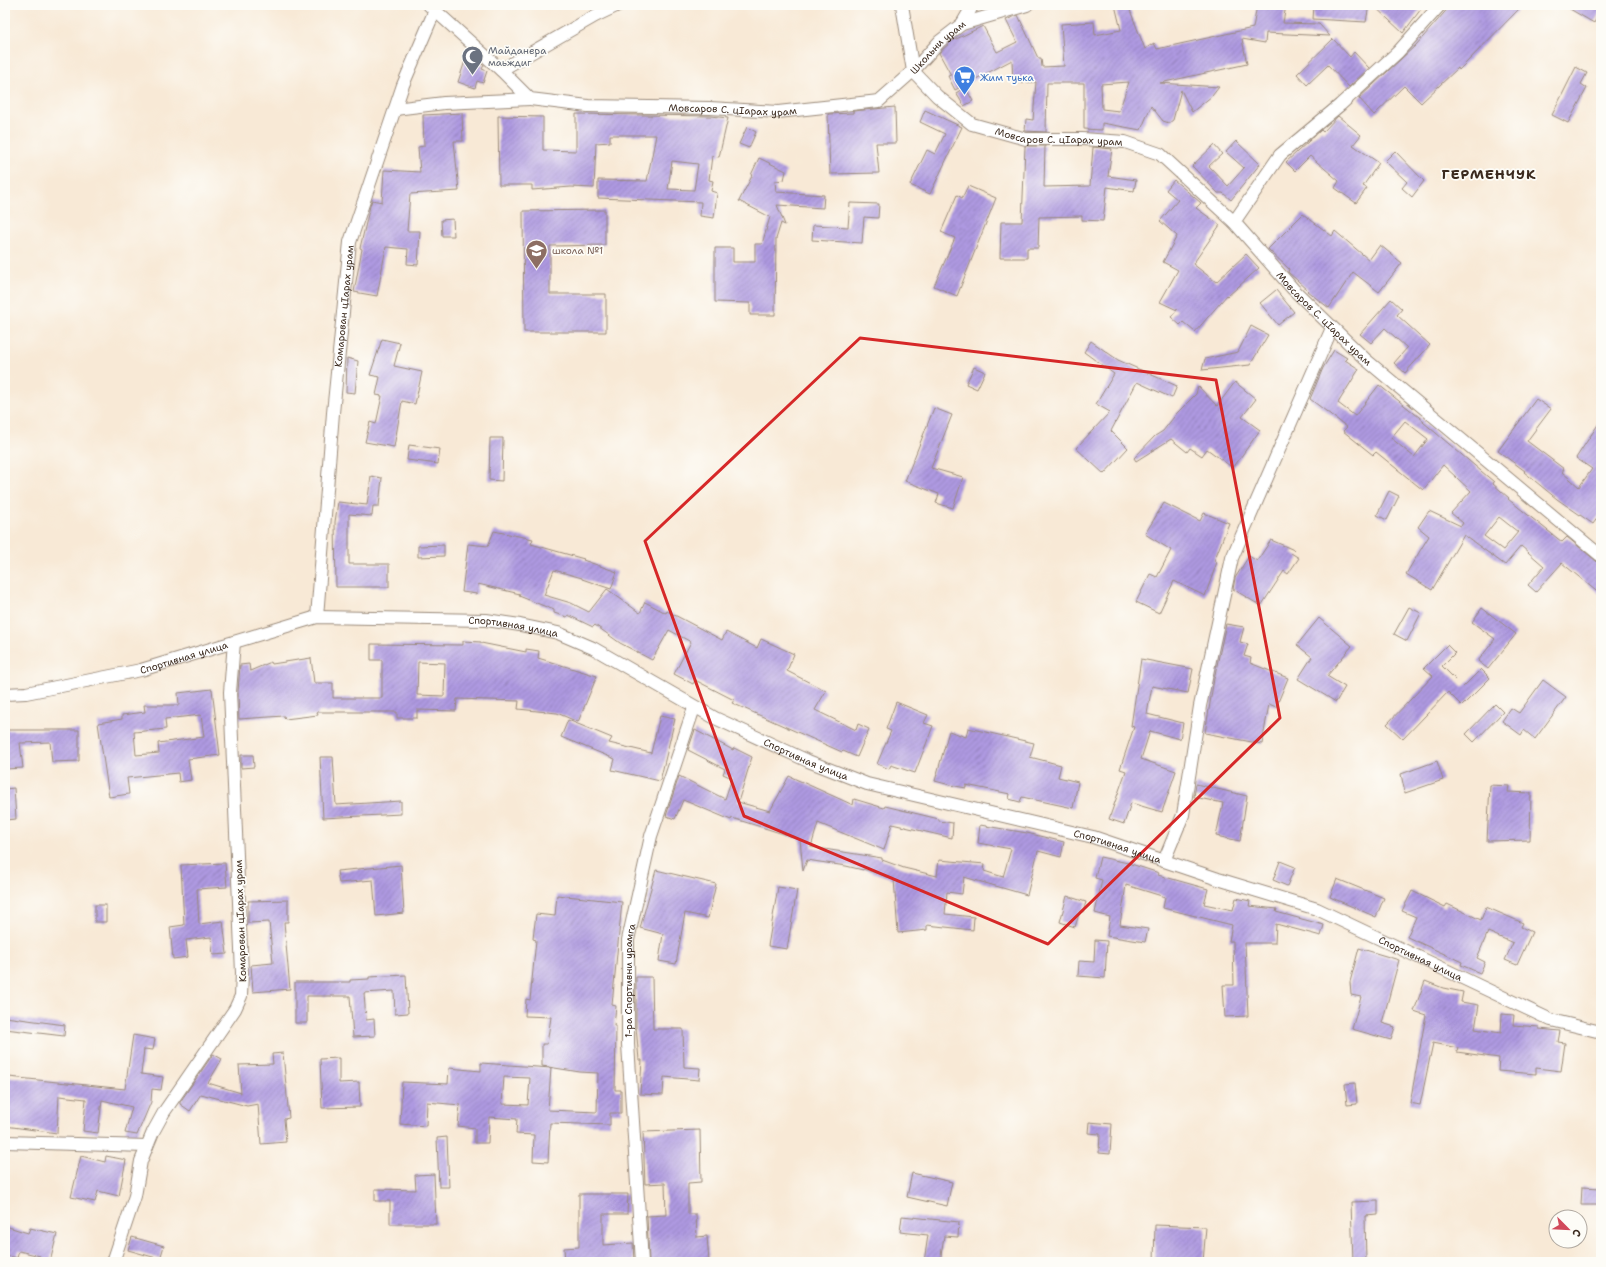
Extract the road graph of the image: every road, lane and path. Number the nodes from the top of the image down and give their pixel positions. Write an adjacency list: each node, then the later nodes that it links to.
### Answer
1 (618, 5): 8 (street)
2 (902, 5): 9 (street, Школьни урам)
3 (973, 5): 7 (street)
4 (1027, 5): 7 (street, Школьни урам)
5 (1440, 5): 12 (street)
6 (432, 8): 8 (street); 11 (street, Комарован цIарах урам)
7 (962, 24): 9 (street, Школьни урам)
8 (501, 70): 10 (street)
9 (913, 71): 10 (street, Мовсаров С. цIарах урам); 12 (street, Мовсаров С. цIарах урам)
10 (530, 99): 11 (street, Мовсаров С. цIарах урам)
11 (395, 109): 15 (street, Комарован цIарах урам)
12 (1234, 222): 13 (street, Мовсаров С. цIарах урам)
13 (1332, 328): 14 (street, Мовсаров С. цIарах урам); 19 (street)
14 (1601, 556)
15 (317, 617): 16 (street, Спортивная улица); 18 (street, Спортивная улица)
16 (234, 642): 17 (street, Спортивная улица); 22 (street, Комарован цIарах урам)
17 (5, 694)
18 (694, 708): 19 (street, Спортивная улица); 24 (street, 1-ра Спортивни урамга)
19 (1164, 861): 20 (street, Спортивная улица)
20 (1601, 1032)
21 (5, 1142): 22 (street)
22 (147, 1146): 23 (street, Комарован цIарах урам)
23 (113, 1262)
24 (642, 1262)

